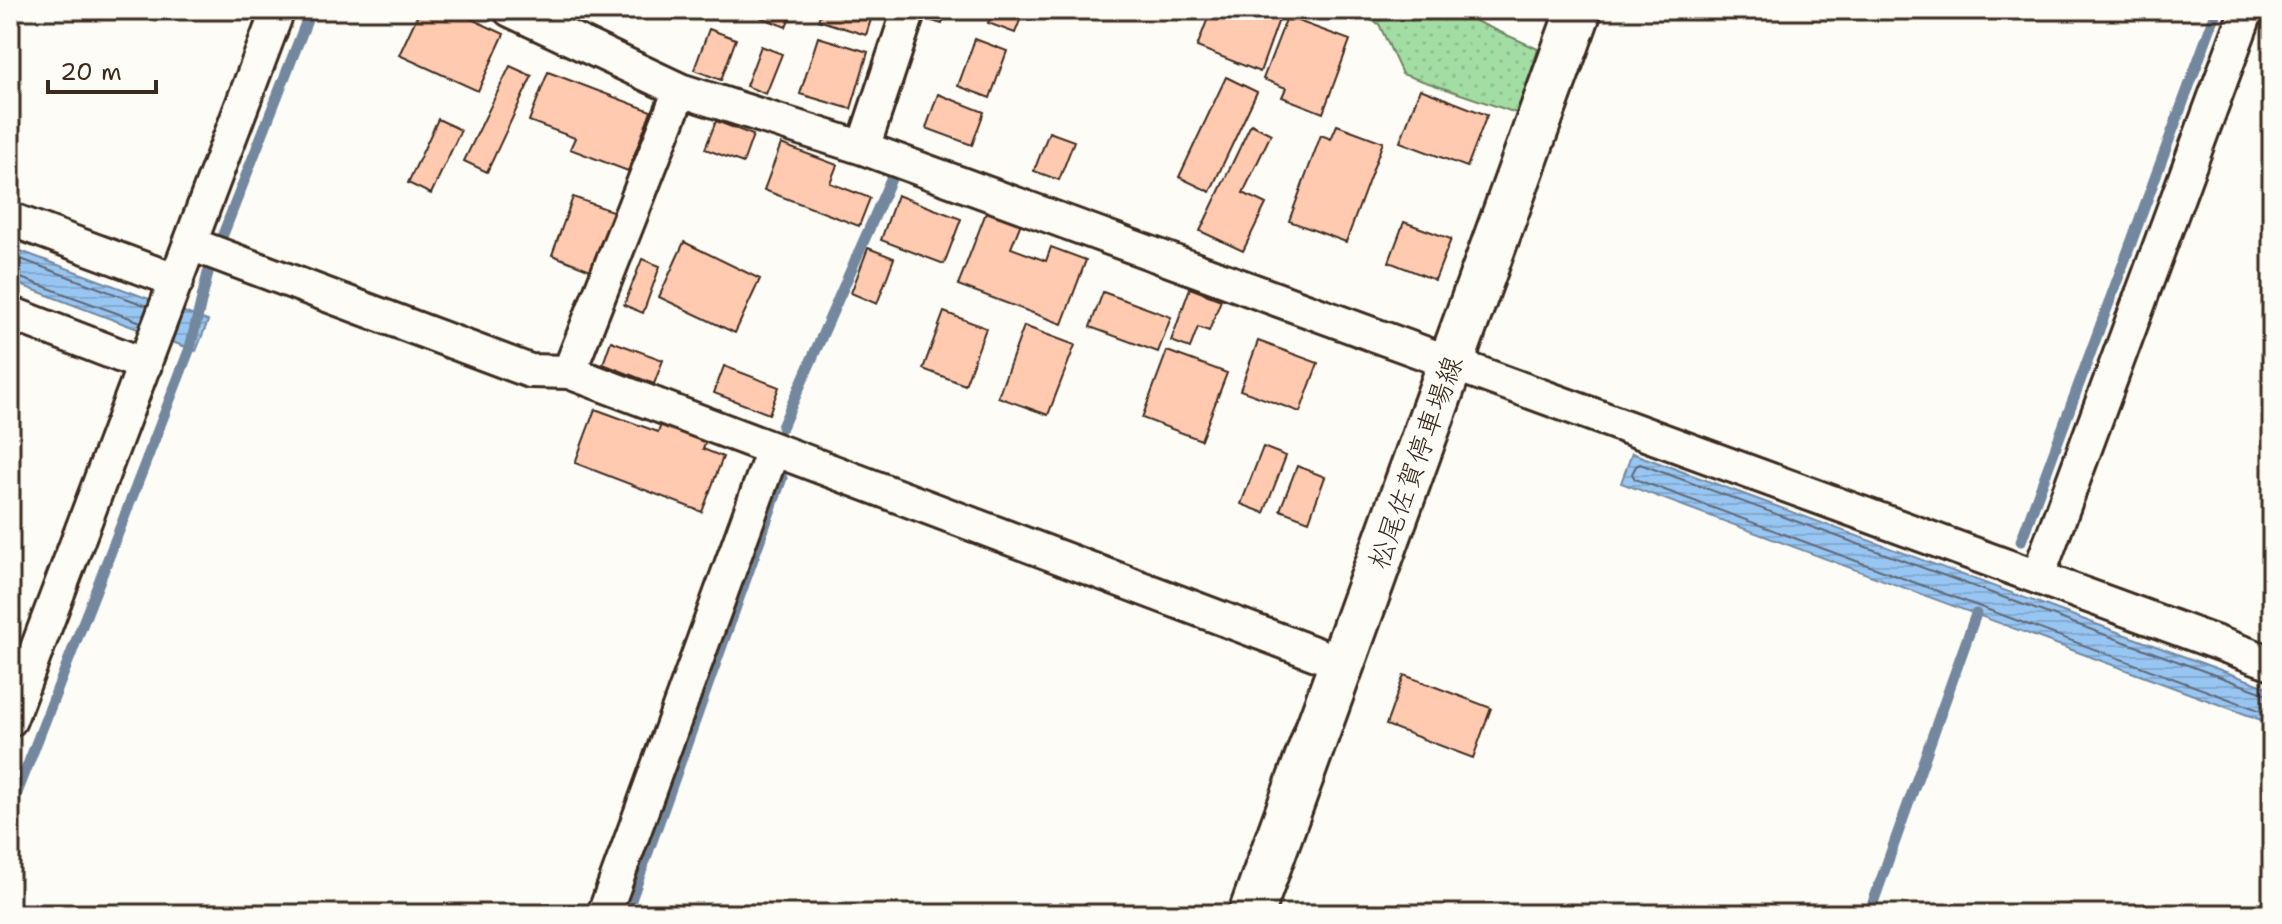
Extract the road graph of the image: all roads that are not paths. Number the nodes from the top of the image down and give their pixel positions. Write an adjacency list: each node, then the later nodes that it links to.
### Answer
1 (278, 10): 9 (street)
2 (510, 10): 6 (street)
3 (909, 10): 7 (street)
4 (1579, 10): 13 (main road, 松尾佐賀停車場線)
5 (2247, 10): 16 (street)
6 (680, 90): 7 (street); 14 (street)
7 (863, 148): 13 (street)
8 (10, 219): 10 (street)
9 (191, 244): 10 (street); 14 (street)
10 (175, 288): 12 (street)
11 (10, 313): 12 (street)
12 (149, 356): 19 (street)
13 (1452, 362): 16 (street); 17 (main road, 松尾佐賀停車場線)
14 (569, 372): 15 (street)
15 (773, 450): 17 (street); 20 (street)
16 (2038, 576): 18 (street)
17 (1340, 663): 21 (main road, 松尾佐賀停車場線)
18 (2272, 663)
19 (10, 720)
20 (604, 914)
21 (1251, 914)

